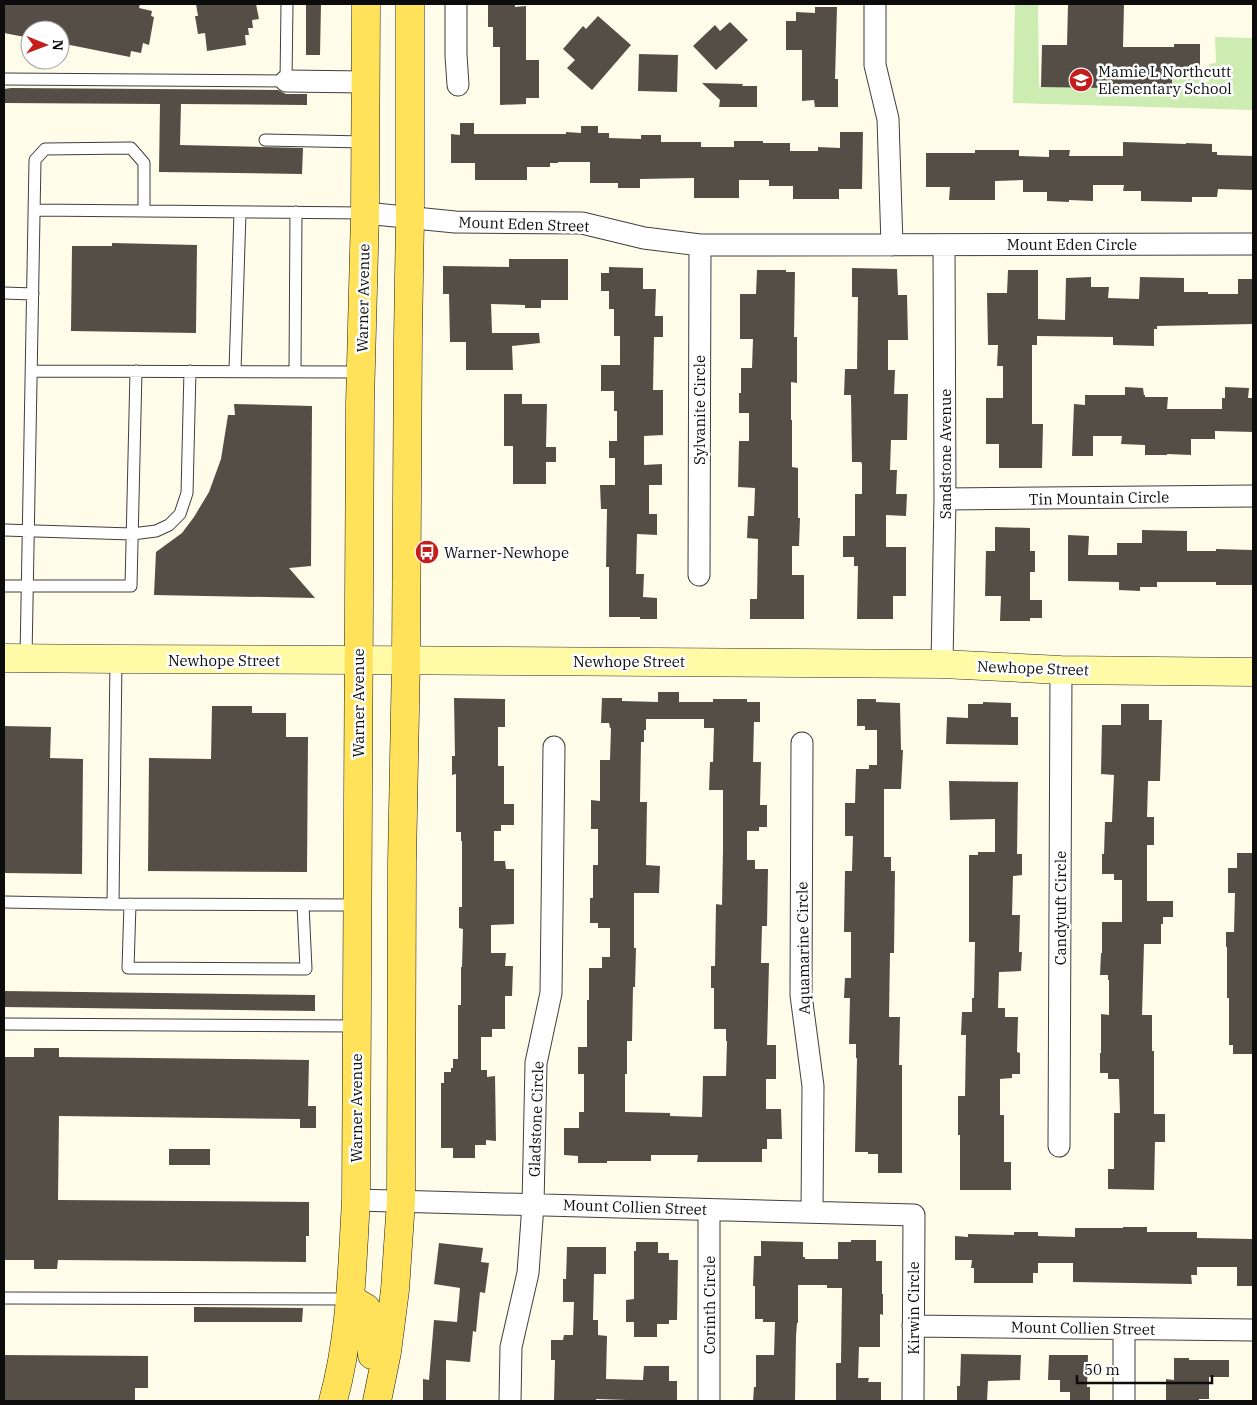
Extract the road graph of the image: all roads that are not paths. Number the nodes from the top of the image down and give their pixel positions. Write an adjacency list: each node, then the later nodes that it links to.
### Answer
1 (287, 4): 7 (lane)
2 (366, 4): 8 (main road, Warner Avenue)
3 (410, 4): 17 (main road)
4 (456, 4): 9 (street)
5 (876, 4): 20 (street)
6 (4, 79): 7 (lane)
7 (286, 81): 8 (street)
8 (366, 82): 11 (main road, Warner Avenue)
9 (458, 84)
10 (265, 140): 11 (lane)
11 (365, 142): 16 (main road, Warner Avenue)
12 (35, 210): 13 (lane); 13 (lane); 23 (lane)
13 (144, 210): 14 (lane)
14 (240, 212): 15 (lane); 27 (lane)
15 (296, 212): 16 (lane); 28 (lane)
16 (365, 213): 17 (street, Mount Eden Street); 29 (main road, Warner Avenue)
17 (410, 218): 19 (street, Mount Eden Street); 41 (main road)
18 (1253, 244): 21 (street, Mount Eden Circle)
19 (700, 245): 20 (street, Mount Eden Street); 35 (street, Sylvanite Circle)
20 (892, 245): 21 (street, Mount Eden Circle)
21 (944, 245): 31 (street, Sandstone Avenue)
22 (4, 293): 23 (lane)
23 (33, 294): 24 (lane)
24 (32, 371): 25 (lane); 33 (lane)
25 (136, 371): 26 (lane); 34 (lane)
26 (190, 371): 27 (lane); 34 (lane)
27 (235, 371): 28 (lane)
28 (295, 372): 29 (lane)
29 (361, 372): 40 (main road, Warner Avenue)
30 (1253, 496): 31 (street, Tin Mountain Circle)
31 (945, 500): 42 (street, Sandstone Avenue)
32 (4, 530): 33 (lane)
33 (29, 531): 34 (lane); 37 (lane)
34 (132, 534): 37 (lane)
35 (699, 575)
36 (4, 586): 37 (lane)
37 (27, 586): 38 (lane)
38 (15, 658): 39 (street, Newhope Street)
39 (116, 659): 40 (street, Newhope Street); 48 (lane)
40 (358, 660): 41 (street, Newhope Street); 51 (main road, Warner Avenue)
41 (406, 660): 42 (street, Newhope Street); 56 (main road)
42 (942, 664): 43 (street, Newhope Street)
43 (1061, 670): 44 (street, Newhope Street); 54 (street, Candytuft Circle)
44 (1253, 672)
45 (802, 743): 59 (street, Aquamarine Circle)
46 (554, 747): 57 (street, Gladstone Circle)
47 (4, 902): 48 (lane)
48 (113, 904): 49 (lane)
49 (130, 904): 50 (lane); 50 (lane)
50 (303, 905): 51 (lane)
51 (356, 905): 53 (main road, Warner Avenue)
52 (4, 1024): 53 (lane)
53 (356, 1026): 55 (main road, Warner Avenue)
54 (1059, 1146)
55 (356, 1200): 56 (street, Mount Collien Street); 62 (main road, Warner Avenue)
56 (401, 1201): 57 (street, Mount Collien Street); 68 (main road)
57 (533, 1205): 58 (street, Mount Collien Street); 69 (street, Gladstone Circle)
58 (709, 1210): 59 (street, Mount Collien Street); 70 (street, Corinth Circle)
59 (812, 1212): 60 (street, Mount Collien Street)
60 (914, 1215): 63 (street, Kirwin Circle)
61 (4, 1298): 62 (lane)
62 (350, 1300): 66 (main road, Warner Avenue); 67 (main road)
63 (913, 1326): 64 (street, Mount Collien Street); 71 (street, Kirwin Circle)
64 (1124, 1328): 65 (street, Mount Collien Street); 72 (street)
65 (1253, 1330)
66 (333, 1401)
67 (372, 1401)
68 (377, 1401)
69 (510, 1401)
70 (708, 1401)
71 (912, 1401)
72 (1124, 1401)

